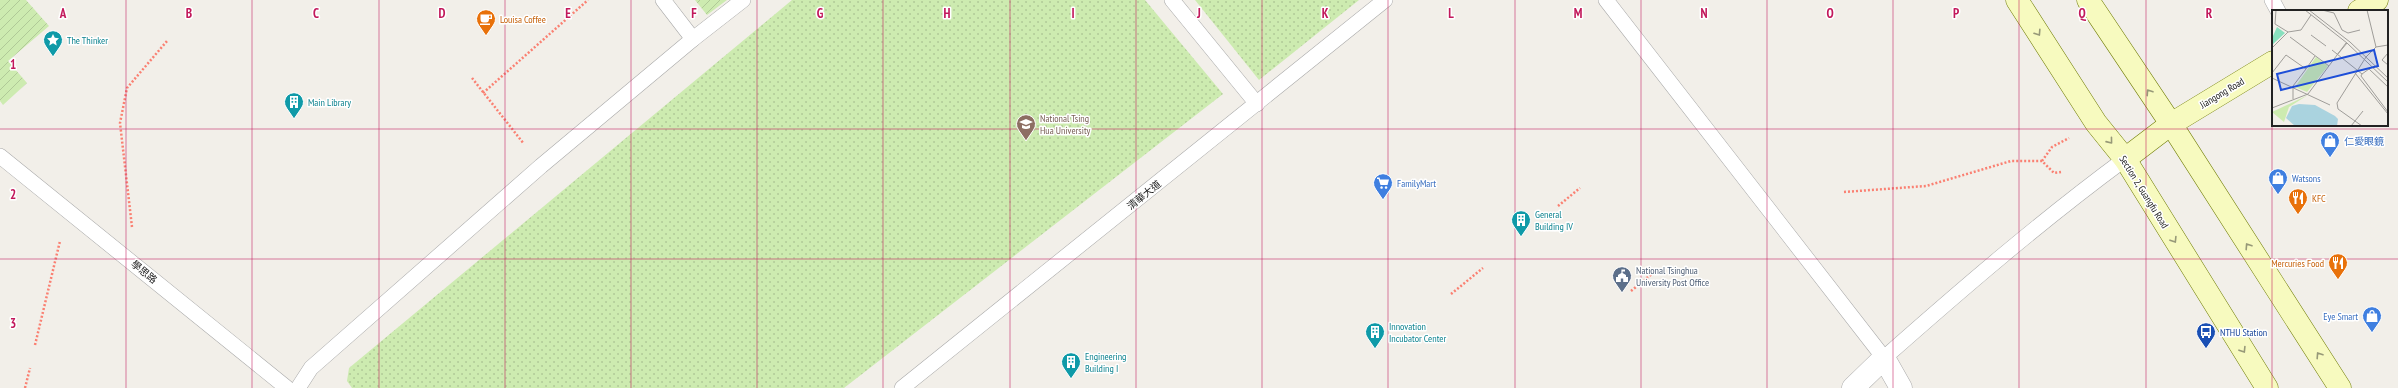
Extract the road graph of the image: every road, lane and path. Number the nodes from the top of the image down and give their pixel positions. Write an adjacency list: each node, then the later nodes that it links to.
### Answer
1 (588, 0): 17 (path)
2 (663, 0): 13 (lane)
3 (743, 0): 13 (lane)
4 (1172, 0): 18 (lane)
5 (1385, 0): 18 (lane, 清華大道)
6 (1606, 0): 36 (lane)
7 (2017, 0): 22 (main road, Section 2, Guangfu Road, one-way to 22)
8 (2088, 0): 19 (main road, one-way to 8)
9 (2272, 0): 11 (lane)
10 (2377, 0): 12 (main road)
11 (2277, 10)
12 (2361, 10)
13 (693, 39): 24 (lane)
14 (167, 40): 30 (path)
15 (2272, 63): 19 (main road, Jiangong Road)
16 (472, 78): 17 (path)
17 (483, 93): 24 (path)
18 (1257, 104): 41 (lane, 清華大道)
19 (2171, 124): 22 (main road, Jiangong Road); 45 (main road, one-way to 19)
20 (2071, 137): 23 (path)
21 (0, 156): 29 (lane, 學思路)
22 (2125, 158): 36 (lane); 44 (main road, Section 2, Guangfu Road, one-way to 44)
23 (2042, 161): 25 (path); 27 (path)
24 (541, 166): 40 (lane)
25 (2064, 171)
26 (1580, 188): 28 (path)
27 (1844, 192)
28 (1558, 206)
29 (68, 211): 35 (path); 39 (lane, 學思路)
30 (132, 233)
31 (1483, 268): 34 (path)
32 (1653, 274): 33 (path)
33 (1631, 291)
34 (1451, 294)
35 (35, 345)
36 (1884, 358): 42 (street); 43 (street)
37 (30, 368): 38 (path)
38 (25, 388)
39 (287, 388)
40 (298, 388)
41 (902, 388)
42 (1853, 388)
43 (1901, 388)
44 (2267, 388)
45 (2340, 388)

